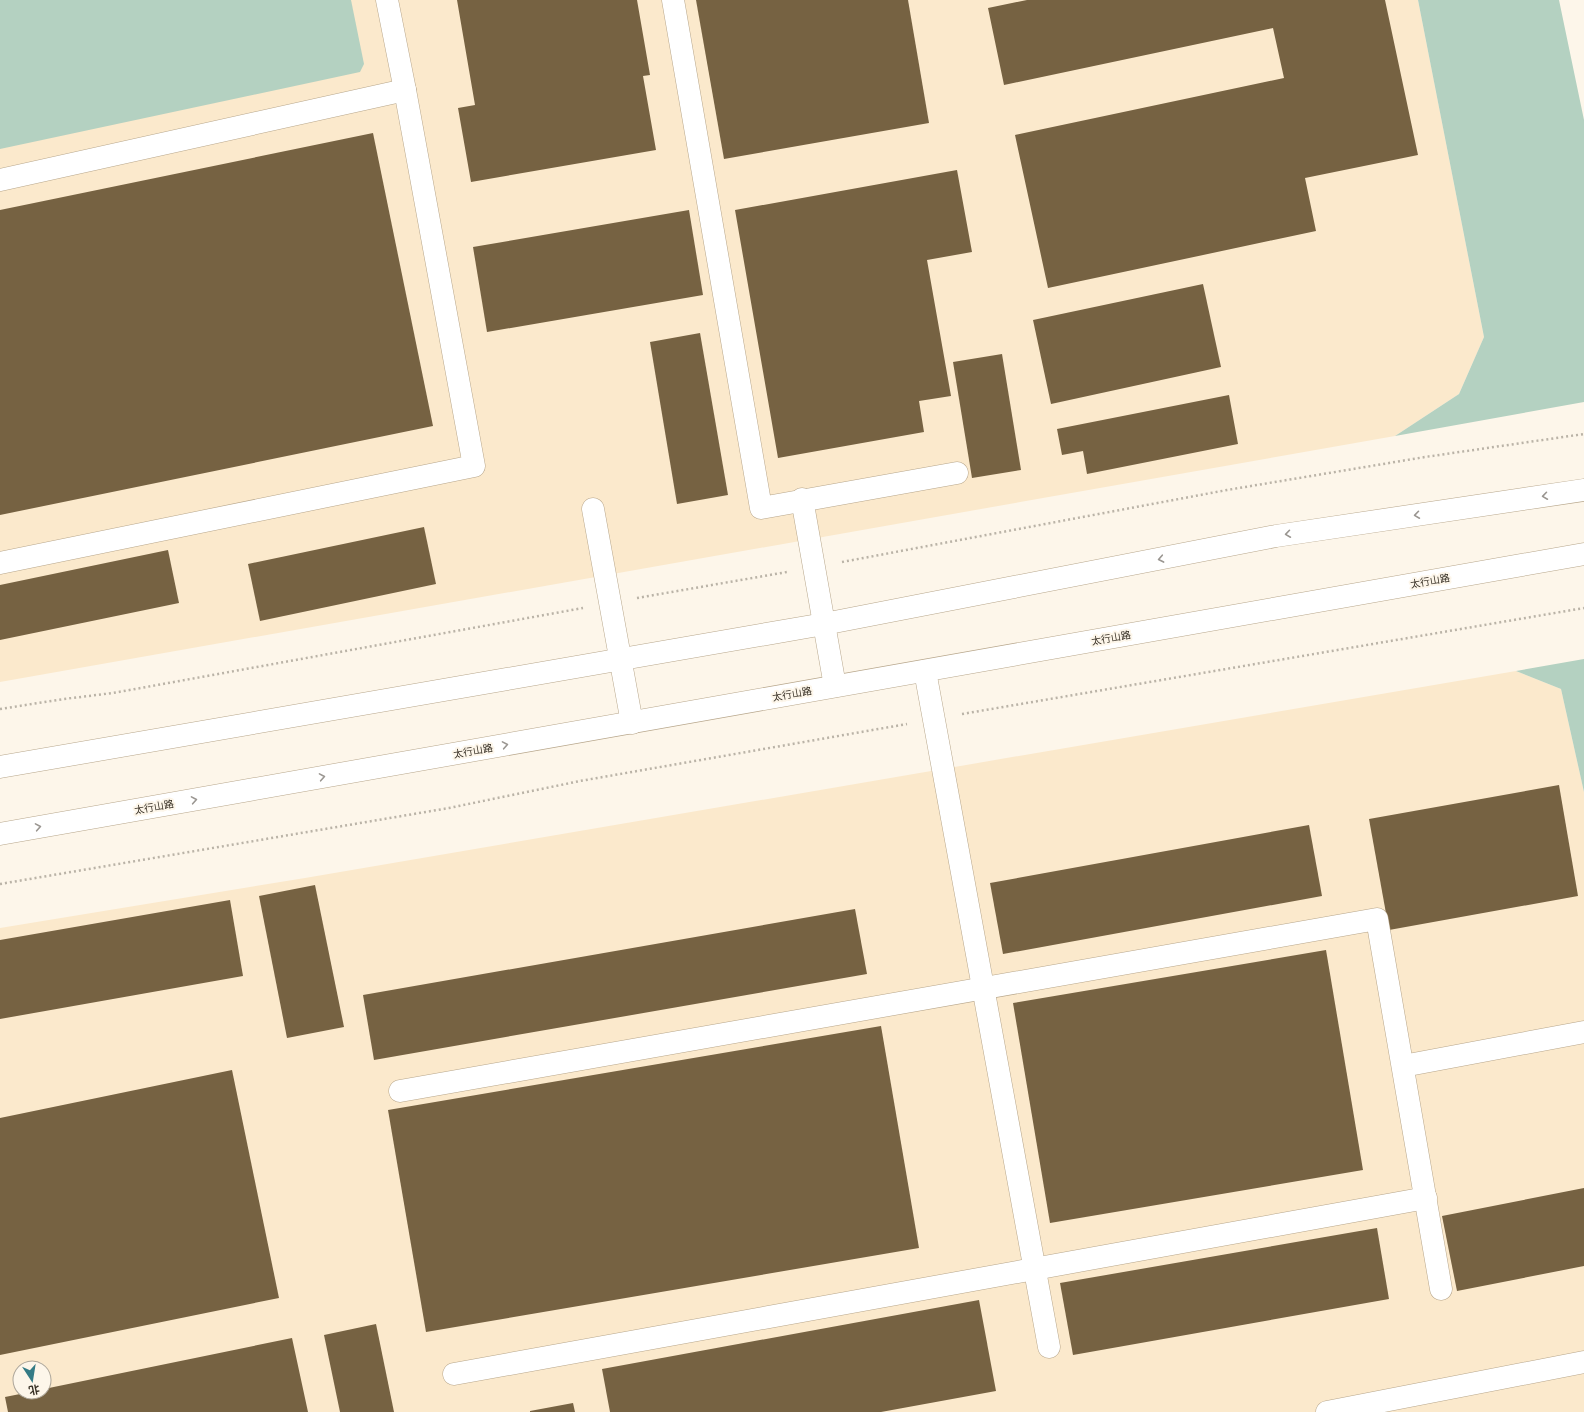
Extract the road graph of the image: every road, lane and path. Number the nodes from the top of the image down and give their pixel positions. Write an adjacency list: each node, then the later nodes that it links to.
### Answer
1 (387, 0): 3 (street)
2 (673, 0): 7 (street)
3 (405, 90): 4 (street); 10 (street)
4 (0, 180)
5 (957, 473): 7 (street)
6 (1584, 490): 12 (street, one-way to 12)
7 (802, 499): 12 (street)
8 (593, 509): 13 (street)
9 (1584, 554): 14 (street, 太行山路)
10 (0, 563)
11 (1584, 608): 16 (path)
12 (824, 624): 13 (street); 15 (street)
13 (620, 659): 17 (street); 18 (street)
14 (925, 671): 15 (street, 太行山路); 16 (street)
15 (835, 686): 17 (street, 太行山路)
16 (934, 719): 20 (path); 21 (street)
17 (632, 723): 19 (street, 太行山路, one-way to 17)
18 (0, 767)
19 (0, 834)
20 (0, 884)
21 (983, 989): 23 (street); 24 (street); 26 (street)
22 (1584, 1032): 23 (street)
23 (1403, 1066): 25 (street)
24 (400, 1091)
25 (1426, 1198): 26 (street); 27 (street)
26 (1035, 1269): 28 (street); 30 (street)
27 (1441, 1289)
28 (1049, 1347)
29 (1584, 1362): 31 (street)
30 (454, 1374)
31 (1327, 1412)

